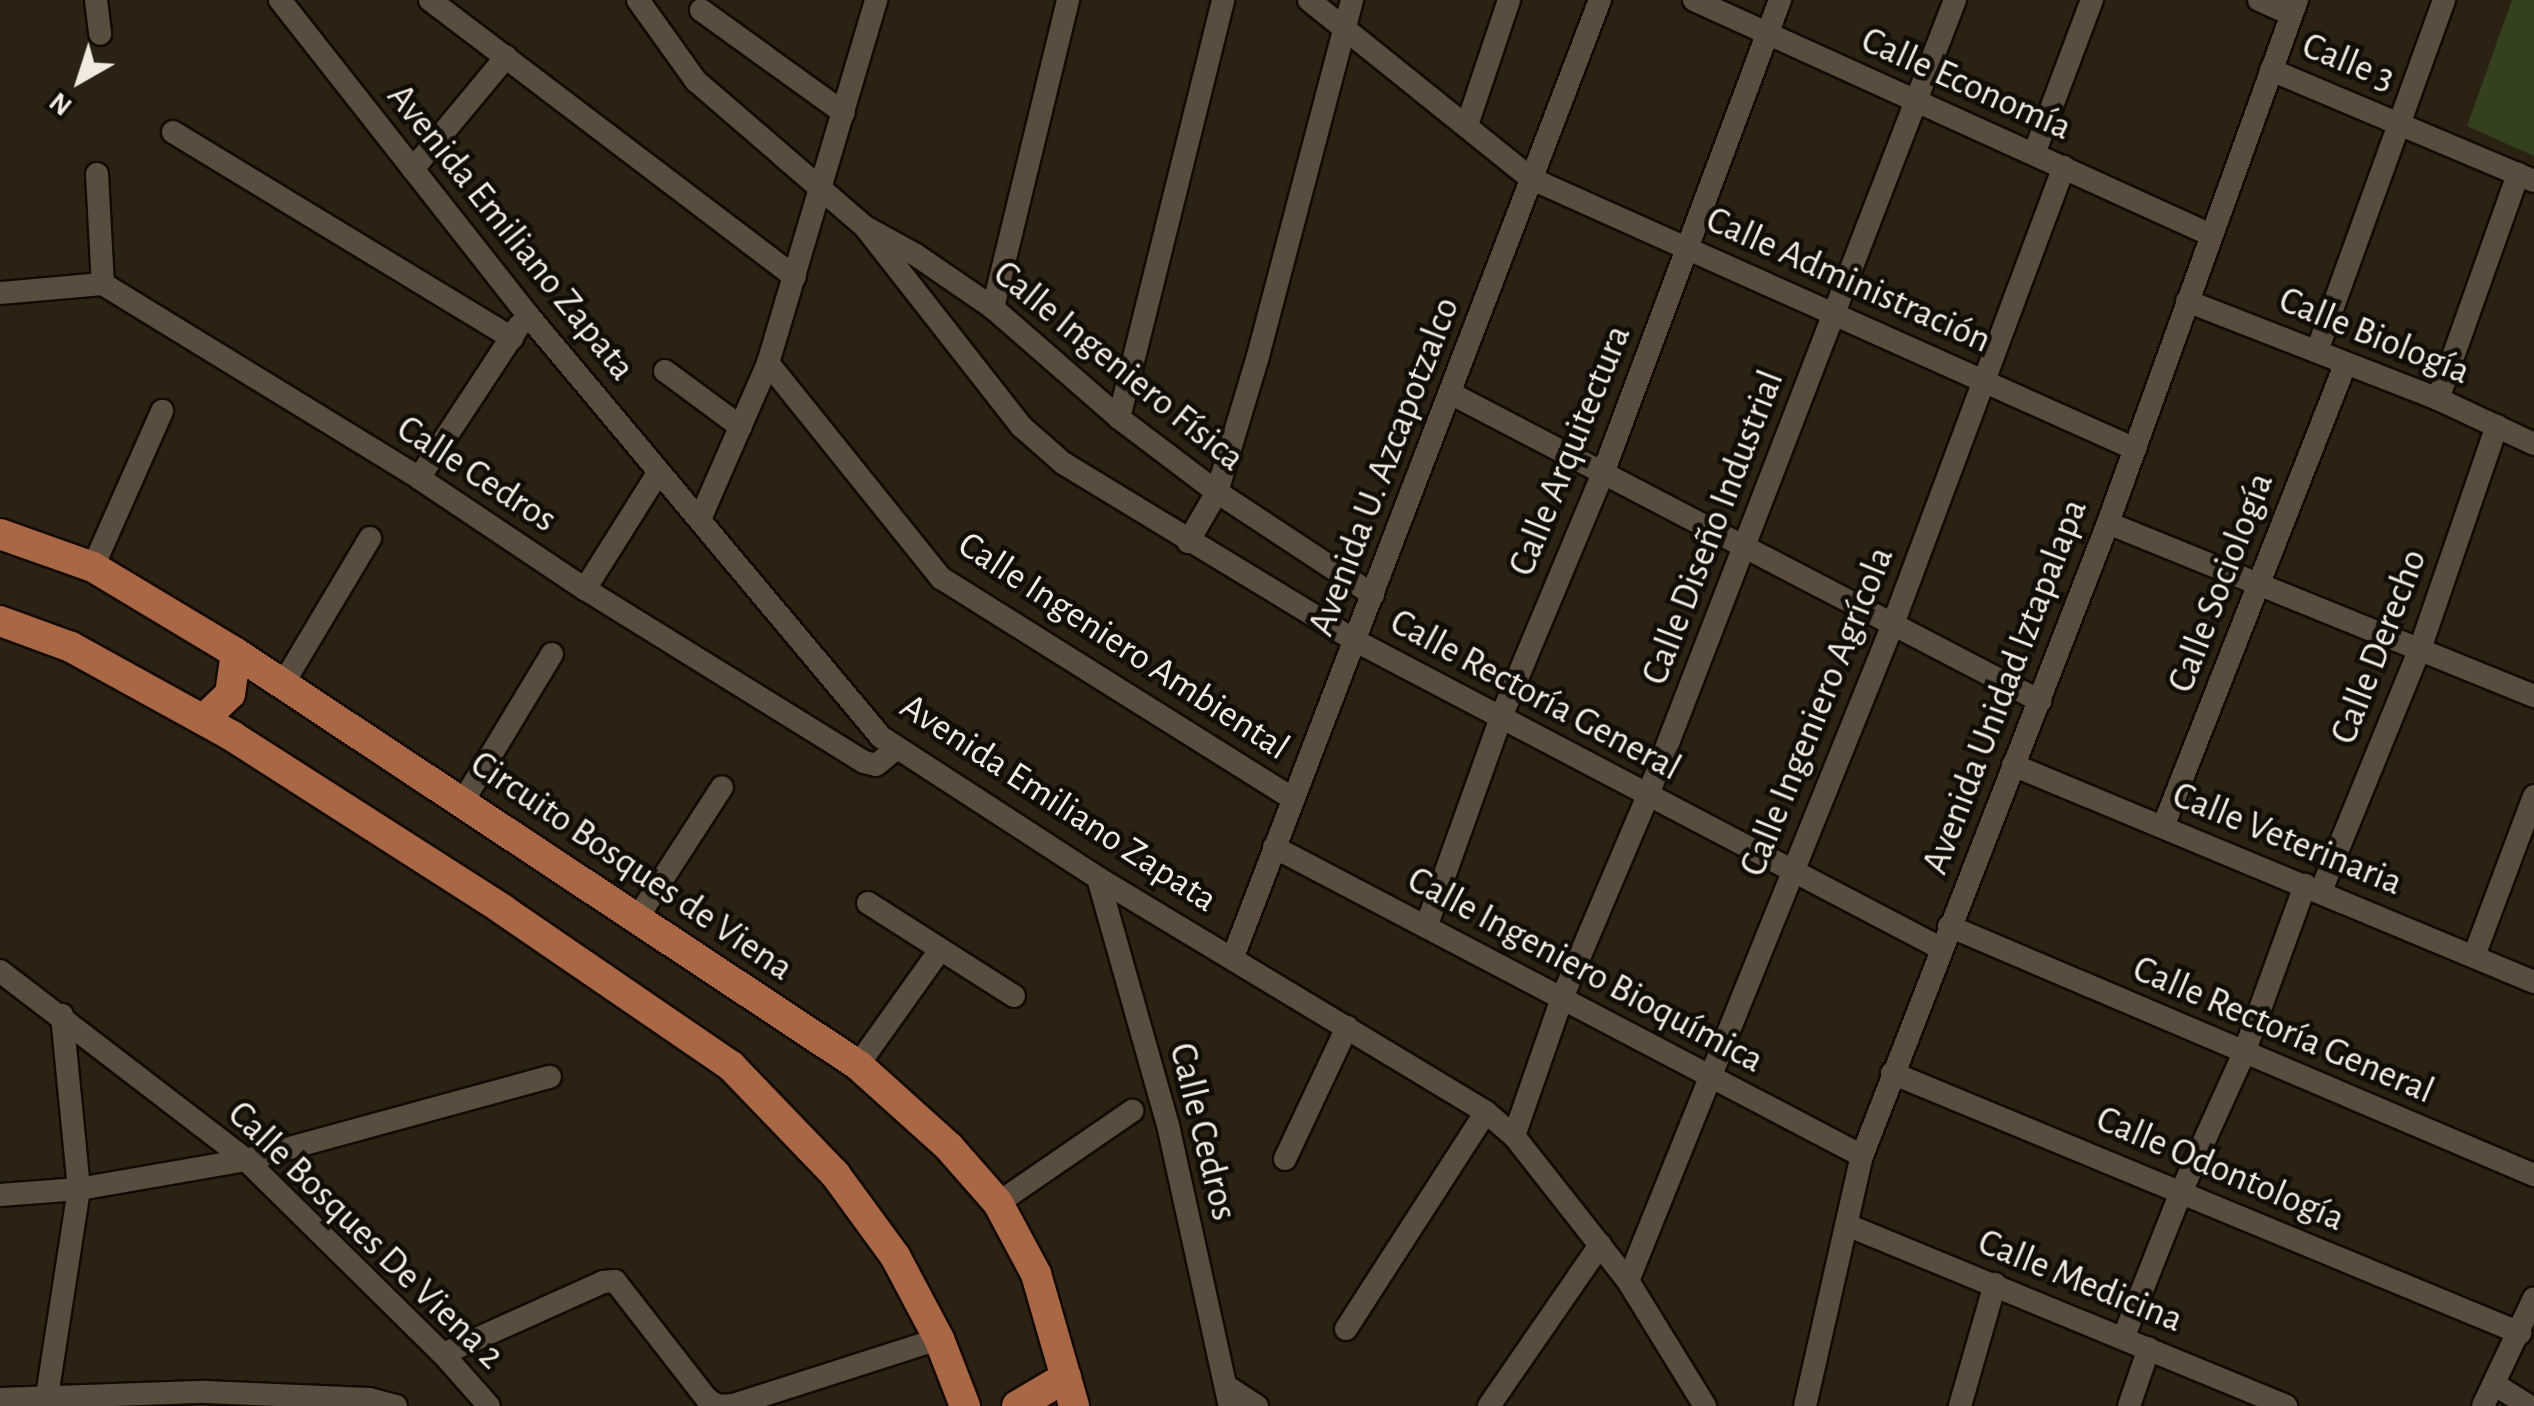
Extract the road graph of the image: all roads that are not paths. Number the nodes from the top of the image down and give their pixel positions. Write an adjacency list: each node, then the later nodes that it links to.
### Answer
1 (96, 0): 21 (street)
2 (280, 0): 32 (street, Avenida Emiliano Zapata)
3 (430, 0): 23 (street)
4 (638, 0): 36 (street, Calle Ingeniero Física)
5 (876, 0): 26 (street)
6 (1068, 0): 44 (street)
7 (1223, 0): 56 (street)
8 (1310, 0): 20 (street, Calle Administración)
9 (1352, 0): 20 (street)
10 (1509, 0): 28 (street)
11 (1600, 0): 35 (street, Avenida U. Azcapotzalco)
12 (1694, 0): 22 (street, Calle Economía)
13 (1780, 0): 22 (street, Calle Arquitectura)
14 (1955, 0): 25 (street, Calle Diseño Industrial)
15 (2092, 0): 30 (street)
16 (2259, 0): 18 (street)
17 (2444, 0): 27 (street)
18 (2294, 7): 24 (street, Avenida Unidad Iztapalapa)
19 (701, 10): 26 (street)
20 (1342, 27): 28 (street, Calle Administración); 64 (street)
21 (100, 34)
22 (1768, 34): 25 (street, Calle Economía); 39 (street, Calle Arquitectura)
23 (506, 57): 32 (street); 40 (street)
24 (2271, 70): 27 (street, Calle 3); 38 (street, Avenida Unidad Iztapalapa)
25 (1916, 102): 30 (street, Calle Economía); 45 (street, Calle Diseño Industrial)
26 (844, 113): 36 (street)
27 (2400, 122): 34 (street, Calle 3); 48 (street)
28 (1467, 124): 35 (street, Calle Administración)
29 (173, 132): 47 (street)
30 (2034, 154): 31 (street, Calle Economía)
31 (2064, 167): 38 (street, Calle Economía); 52 (street, Calle Ingeniero Agrícola)
32 (414, 168): 46 (street, Avenida Emiliano Zapata)
33 (97, 174): 41 (street)
34 (2526, 177): 54 (street)
35 (1532, 180): 39 (street, Calle Administración); 53 (street, Avenida U. Azcapotzalco)
36 (822, 191): 37 (street, Calle Ingeniero Física); 40 (street)
37 (866, 227): 44 (street, Calle Ingeniero Física); 69 (street, Calle Rectoría General)
38 (2209, 234): 43 (street, Avenida Unidad Iztapalapa)
39 (1689, 248): 45 (street, Calle Administración); 62 (street, Calle Arquitectura)
40 (795, 276): 49 (street)
41 (103, 284): 42 (street); 63 (street, Calle Cedros)
42 (0, 293)
43 (2186, 301): 48 (street, Calle Biología); 60 (street, Avenida Unidad Iztapalapa)
44 (993, 308): 56 (street, Calle Ingeniero Física)
45 (1835, 312): 52 (street, Calle Administración); 70 (street, Calle Diseño Industrial)
46 (528, 314): 47 (street); 61 (street, Avenida Emiliano Zapata)
47 (512, 338): 63 (street)
48 (2317, 351): 50 (street, Calle Biología)
49 (768, 363): 58 (street); 92 (street, Calle Ingeniero Ambiental)
50 (2345, 364): 54 (street, Calle Biología); 72 (street, Calle Sociología)
51 (665, 371): 58 (street)
52 (1982, 380): 60 (street, Calle Administración); 76 (street, Calle Ingeniero Agrícola)
53 (1450, 393): 62 (street); 74 (street, Avenida U. Azcapotzalco)
54 (2438, 399): 57 (street, Calle Biología)
55 (162, 411): 71 (street)
56 (1120, 418): 64 (street, Calle Ingeniero Física)
57 (2497, 426): 59 (street, Calle Biología); 78 (street, Calle Derecho)
58 (741, 427): 65 (street)
59 (2534, 444)
60 (2134, 449): 66 (street, Avenida Unidad Iztapalapa)
61 (658, 473): 65 (street, Avenida Emiliano Zapata); 73 (street)
62 (1602, 473): 70 (street); 84 (street, Calle Arquitectura)
63 (419, 478): 73 (street, Calle Cedros)
64 (1217, 492): 69 (street); 74 (street, Calle Ingeniero Física)
65 (700, 519): 87 (street, Avenida Emiliano Zapata)
66 (2108, 523): 72 (street); 83 (street, Avenida Unidad Iztapalapa)
67 (0, 534): 71 (main road, Circuito Bosques de Viena)
68 (370, 538): 81 (street)
69 (1188, 542): 77 (street, Calle Rectoría General)
70 (1745, 547): 76 (street); 90 (street, Calle Diseño Industrial)
71 (93, 567): 79 (main road, Circuito Bosques de Viena)
72 (2259, 584): 78 (street); 94 (street, Calle Sociología)
73 (585, 589): 87 (street, Calle Cedros)
74 (1373, 595): 77 (street, Avenida U. Azcapotzalco)
75 (0, 622): 85 (main road)
76 (1893, 624): 83 (street); 96 (street, Calle Ingeniero Agrícola)
77 (1356, 642): 84 (street, Calle Rectoría General); 92 (street, Avenida U. Azcapotzalco)
78 (2420, 649): 82 (street); 98 (street, Calle Derecho)
79 (236, 653): 81 (main road, Circuito Bosques de Viena); 85 (main road)
80 (552, 654): 93 (street)
81 (279, 682): 86 (main road); 93 (main road, Circuito Bosques de Viena)
82 (2534, 696)
83 (2040, 701): 88 (street, Avenida Unidad Iztapalapa)
84 (1501, 717): 90 (street, Calle Rectoría General); 101 (street, Calle Arquitectura)
85 (204, 719): 86 (main road)
86 (232, 736): 136 (main road)
87 (897, 748): 97 (street, Avenida Emiliano Zapata)
88 (2013, 765): 94 (street, Calle Veterinaria); 102 (street, Avenida Unidad Iztapalapa)
89 (722, 787): 100 (street)
90 (1648, 795): 96 (street, Calle Rectoría General); 109 (street, Calle Diseño Industrial)
91 (2534, 796): 104 (street)
92 (1293, 798): 95 (street, Avenida U. Azcapotzalco)
93 (462, 802): 100 (main road, Circuito Bosques de Viena)
94 (2163, 827): 98 (street, Calle Veterinaria)
95 (1274, 848): 101 (street, Calle Ingeniero Bioquímica); 105 (street, Avenida U. Azcapotzalco)
96 (1793, 871): 102 (street, Calle Rectoría General); 115 (street, Calle Ingeniero Agrícola)
97 (1098, 878): 105 (street, Avenida Emiliano Zapata); 142 (street, Calle Cedros)
98 (2313, 888): 104 (street, Calle Veterinaria); 112 (street, Calle Derecho)
99 (868, 903): 103 (street)
100 (636, 920): 113 (main road, Circuito Bosques de Viena)
101 (1426, 927): 109 (street, Calle Ingeniero Bioquímica)
102 (1944, 937): 112 (street, Calle Rectoría General); 114 (street, Avenida Unidad Iztapalapa)
103 (940, 950): 108 (street); 113 (street)
104 (2474, 956): 107 (street, Calle Veterinaria)
105 (1234, 958): 111 (street, Avenida Emiliano Zapata)
106 (0, 971): 110 (street, Calle Bosques De Viena 2)
107 (2534, 982)
108 (1014, 996)
109 (1562, 998): 115 (street, Calle Ingeniero Bioquímica); 119 (street, Calle Diseño Industrial)
110 (62, 1015): 122 (street, Calle Bosques De Viena 2); 124 (street)
111 (1347, 1027): 118 (street, Avenida Emiliano Zapata); 121 (street)
112 (2244, 1054): 123 (street, Calle Rectoría General); 125 (street, Calle Derecho)
113 (858, 1066): 127 (main road, Circuito Bosques de Viena)
114 (1892, 1073): 120 (street, Avenida Unidad Iztapalapa); 125 (street, Calle Odontología)
115 (1708, 1075): 120 (street, Calle Ingeniero Bioquímica); 130 (street, Calle Ingeniero Agrícola)
116 (550, 1078): 122 (street)
117 (1132, 1111): 127 (street)
118 (1486, 1112): 119 (street, Avenida Emiliano Zapata); 133 (street)
119 (1514, 1136): 129 (street, Avenida Emiliano Zapata)
120 (1862, 1156): 128 (street, Avenida Unidad Iztapalapa)
121 (1284, 1159)
122 (246, 1160): 124 (street); 138 (street, Calle Bosques De Viena 2)
123 (2534, 1175)
124 (79, 1188): 126 (street); 141 (street)
125 (2181, 1192): 134 (street, Calle Odontología); 135 (street, Calle Derecho)
126 (0, 1195)
127 (998, 1203): 140 (main road, Circuito Bosques de Viena)
128 (1847, 1225): 131 (street, Calle Medicina); 151 (street, Avenida Unidad Iztapalapa)
129 (1600, 1245): 130 (street, Avenida Emiliano Zapata); 150 (street)
130 (1628, 1280): 144 (street, Avenida Emiliano Zapata)
131 (1995, 1284): 135 (street, Calle Medicina); 152 (street)
132 (2534, 1298): 134 (street)
133 (1346, 1329)
134 (2520, 1333): 139 (street)
135 (2124, 1336): 137 (street, Calle Medicina)
136 (940, 1340): 138 (street); 147 (main road)
137 (2149, 1348): 153 (street); 154 (street, Calle Medicina)
138 (443, 1354): 146 (street, Calle Bosques De Viena 2)
139 (2494, 1384): 155 (street); 156 (street)
140 (1070, 1391): 148 (main road)
141 (47, 1396): 143 (street); 145 (street)
142 (1228, 1396): 149 (street)
143 (0, 1399)
144 (1701, 1404)
145 (396, 1406)
146 (489, 1406)
147 (966, 1406)
148 (1017, 1406)
149 (1257, 1406)
150 (1489, 1406)
151 (1805, 1406)
152 (1960, 1406)
153 (2129, 1406)
154 (2286, 1406)
155 (2484, 1406)
156 (2530, 1406)

